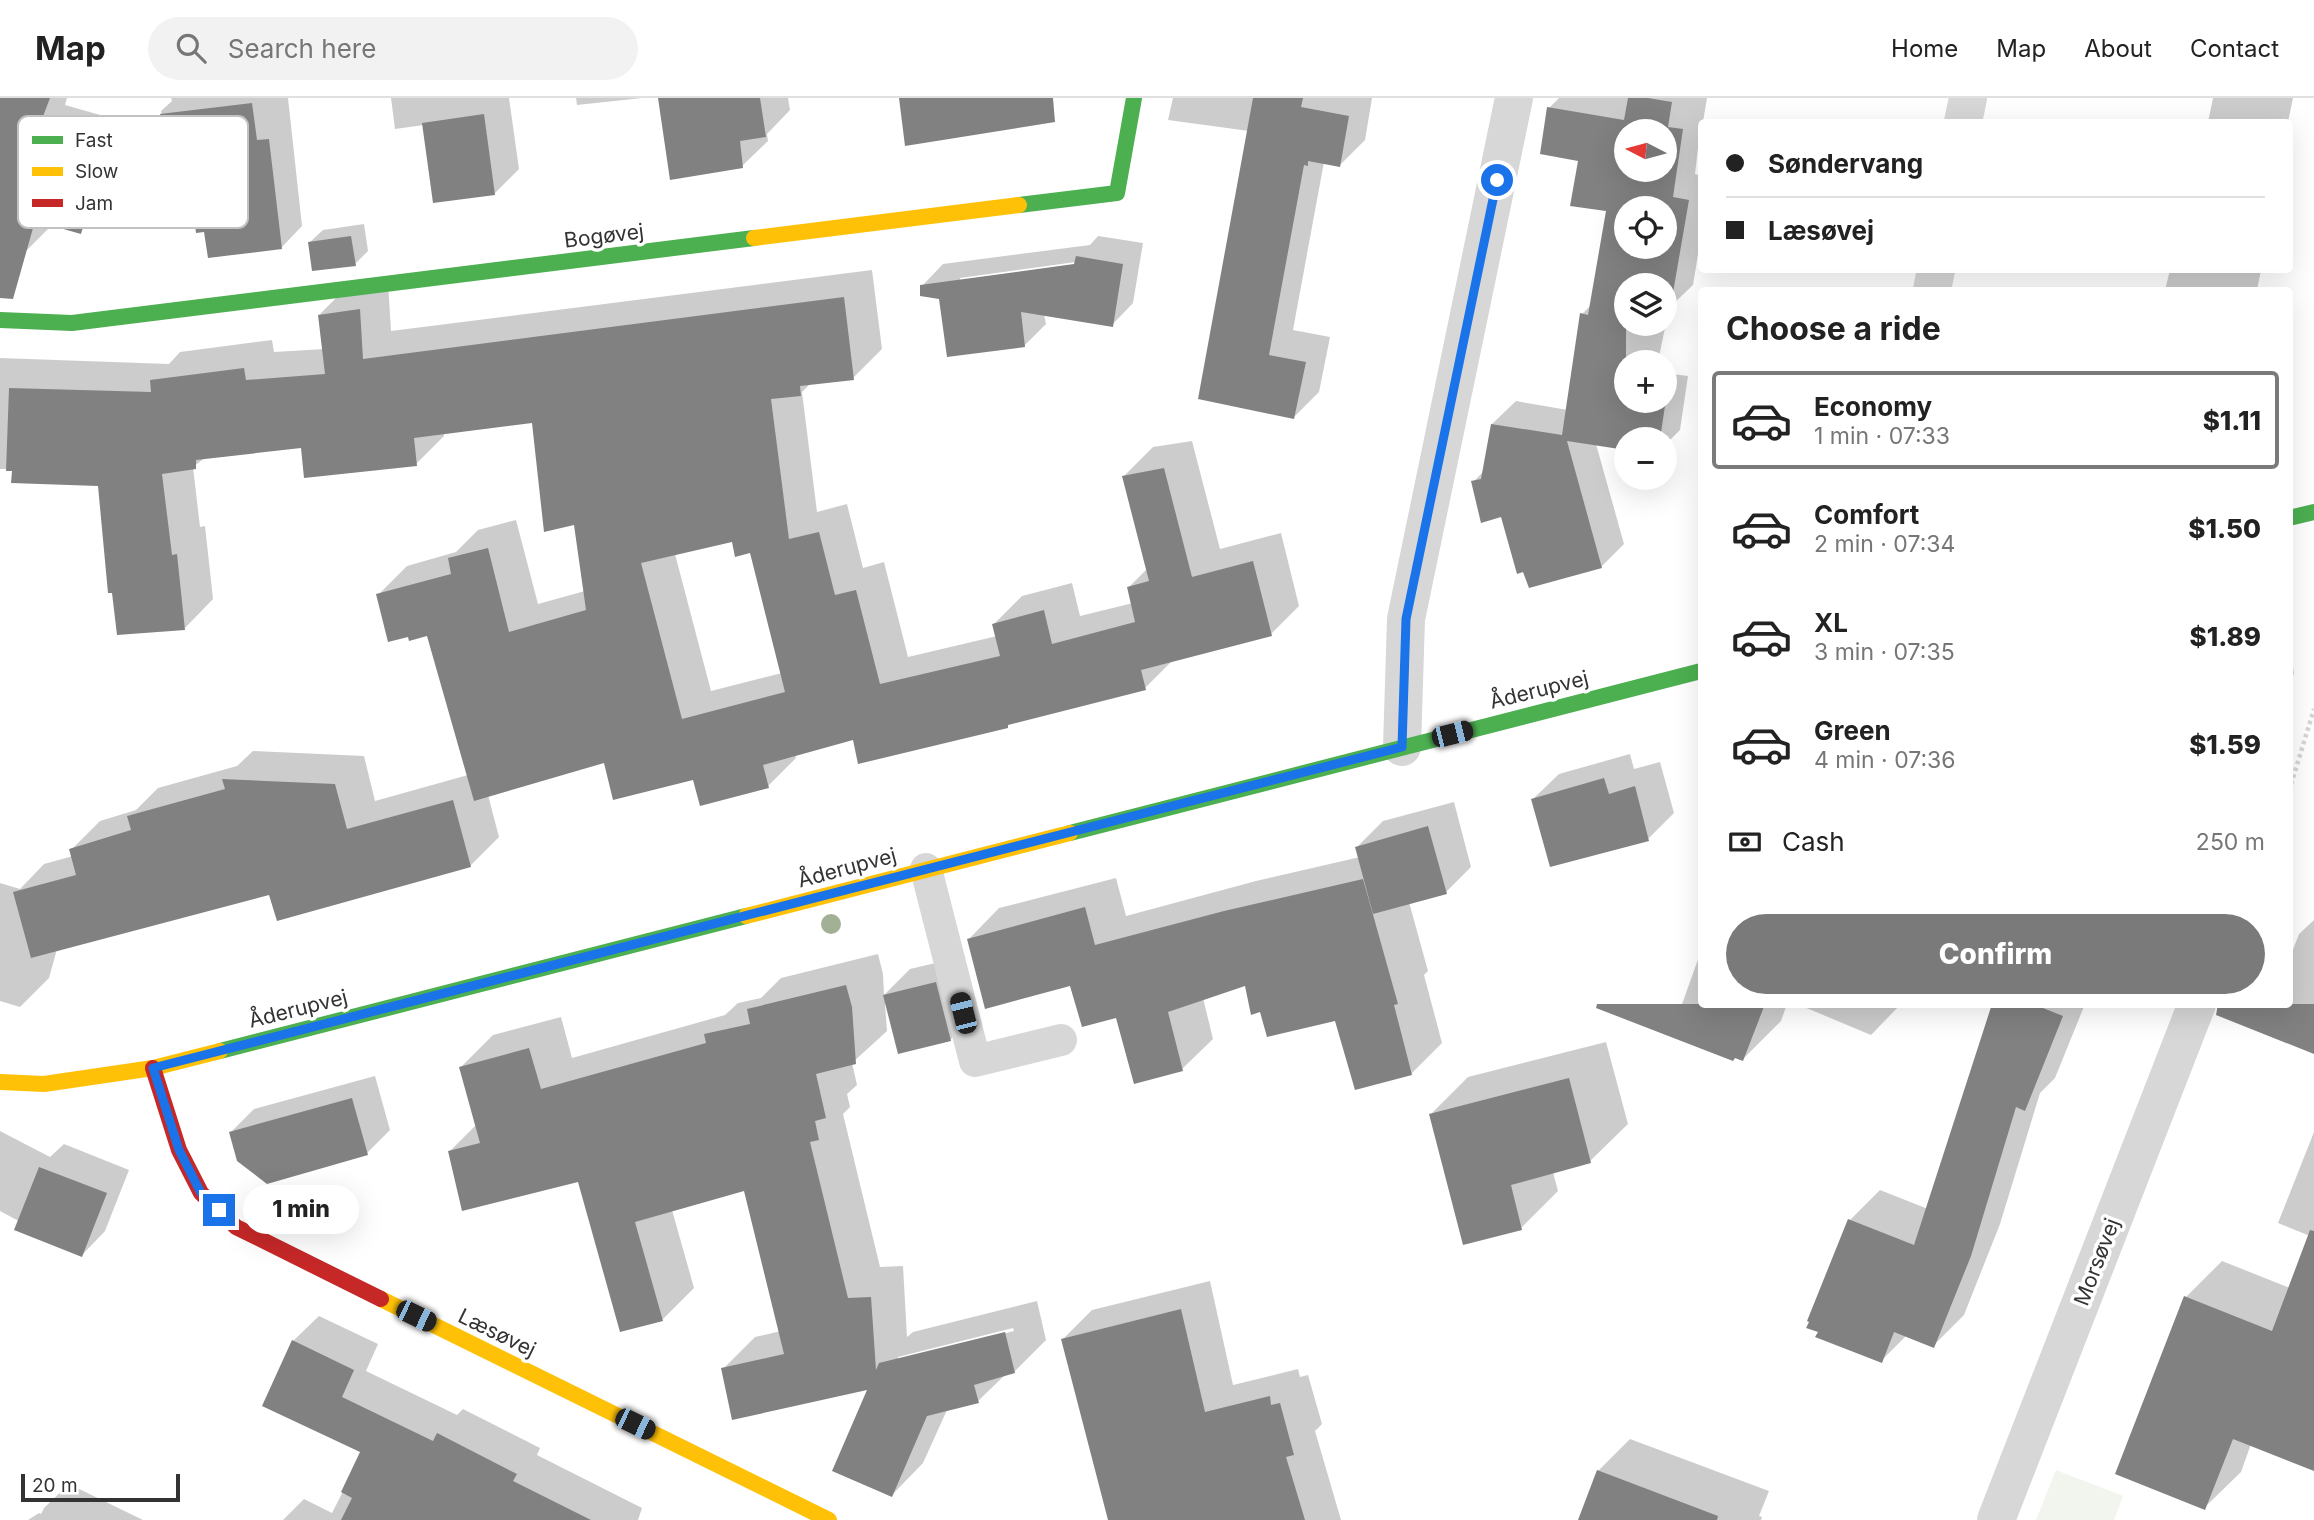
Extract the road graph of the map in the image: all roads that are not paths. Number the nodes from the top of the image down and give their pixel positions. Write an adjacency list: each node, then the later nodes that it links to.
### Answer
1 (1134, 98): 5 (street, Bogøvej)
2 (1514, 98): 9 (street)
3 (1968, 98): 4 (street)
4 (1964, 119)
5 (0, 320)
6 (2314, 512): 7 (street)
7 (2293, 517)
8 (1698, 671): 9 (street, Åderupvej)
9 (1402, 747): 10 (street, Åderupvej)
10 (926, 869): 12 (lane); 13 (street, Åderupvej)
11 (2195, 1008): 16 (street, Morsøvej)
12 (1060, 1040)
13 (153, 1068): 14 (street, Åderupvej); 15 (street, Læsøvej)
14 (0, 1082)
15 (829, 1520)
16 (1996, 1520)

